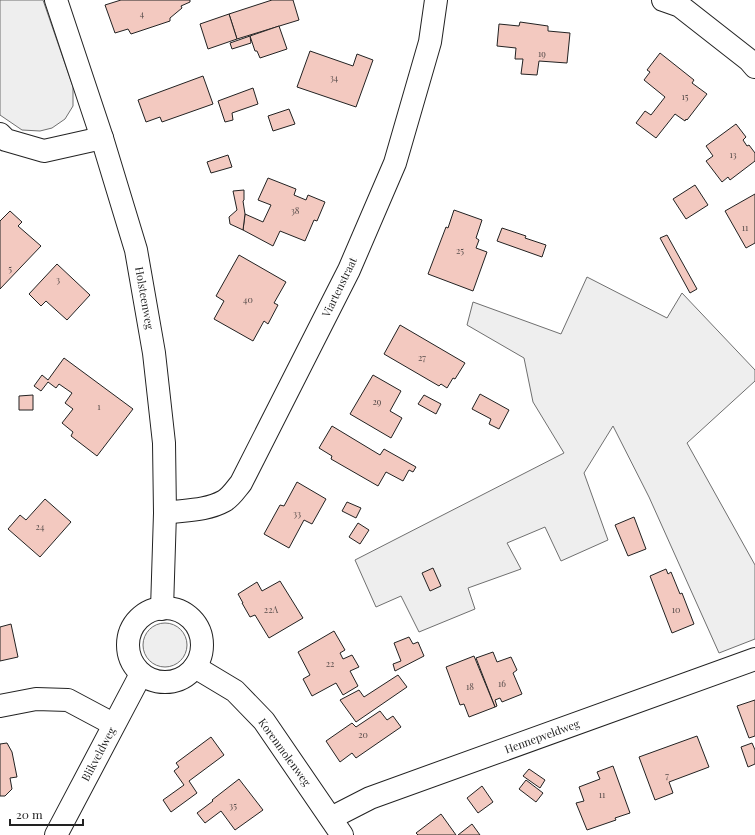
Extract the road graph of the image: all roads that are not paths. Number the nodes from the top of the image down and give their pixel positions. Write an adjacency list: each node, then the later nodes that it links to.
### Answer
1 (56, 0): 6 (street, Holsteenweg)
2 (436, 0): 7 (street, Viartenstraat)
3 (663, 0): 4 (street)
4 (755, 67)
5 (0, 134): 6 (street)
6 (102, 138): 7 (street, Holsteenweg)
7 (165, 513): 8 (street, Holsteenweg)
8 (162, 609): 10 (street); 11 (street)
9 (755, 659): 14 (street, Hennepveldweg)
10 (195, 667): 11 (street); 14 (street, Korenmolenweg)
11 (141, 674): 13 (street, Blikveldweg)
12 (0, 706): 13 (street)
13 (113, 724): 15 (street, Blikveldweg)
14 (337, 826)
15 (56, 835)

